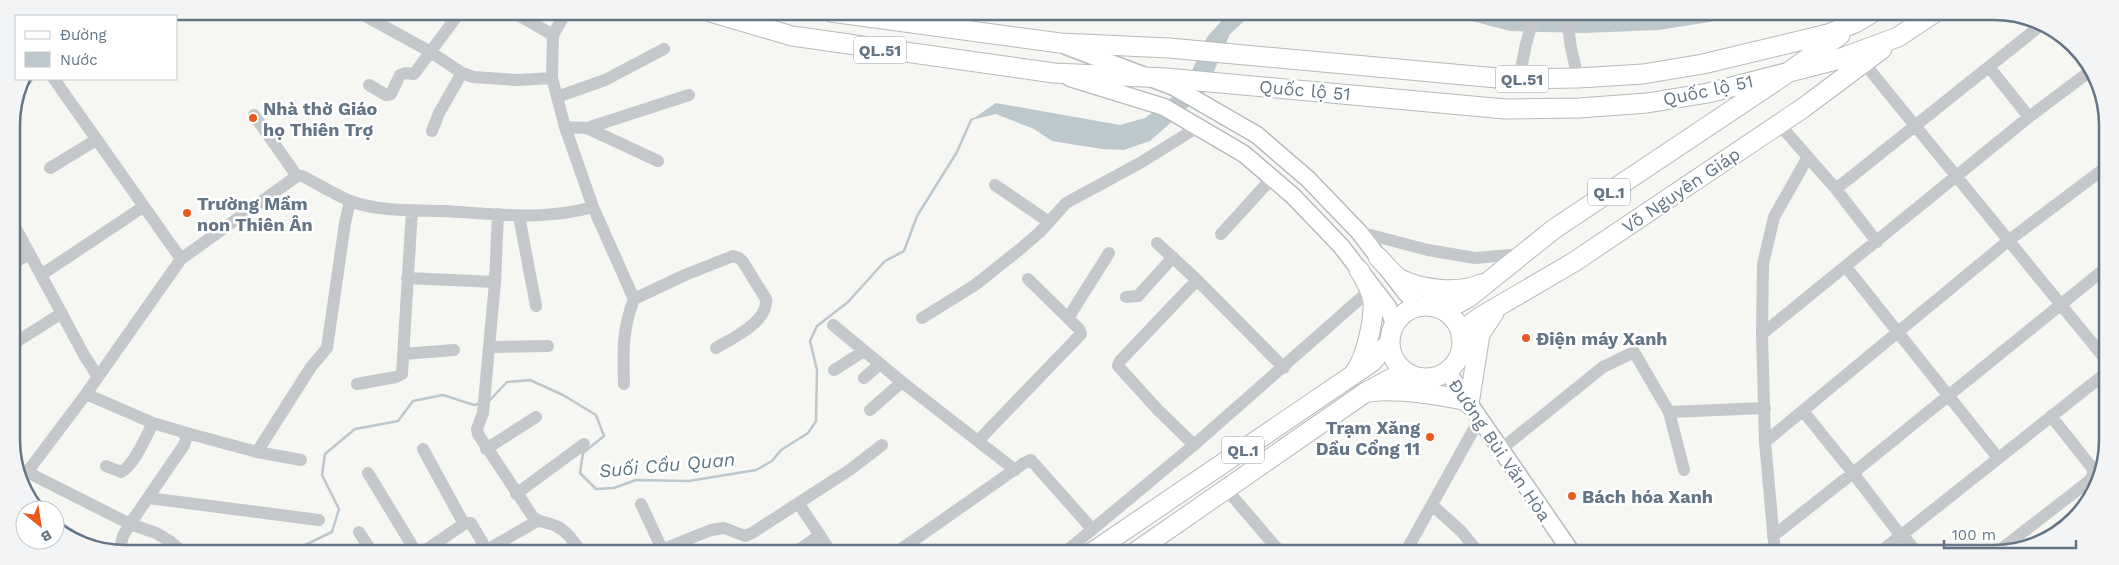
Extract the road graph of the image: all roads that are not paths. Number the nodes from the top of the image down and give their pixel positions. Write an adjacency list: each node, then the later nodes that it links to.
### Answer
1 (373, 20): 17 (street)
2 (454, 20): 17 (street)
3 (527, 20): 13 (street)
4 (561, 20): 13 (street)
5 (737, 20): 20 (highway, Quốc lộ 51 / QL.51)
6 (947, 20): 20 (highway, Quốc lộ 51 / QL.51)
7 (1533, 20): 26 (street)
8 (1567, 20): 25 (street)
9 (1856, 20): 16 (highway, QL.1)
10 (1924, 20): 14 (highway, Quốc lộ 51 / QL.1)
11 (1936, 20): 14 (main road, Quốc lộ 51 / QL.1)
12 (2036, 29): 19 (street)
13 (553, 35): 24 (street)
14 (1898, 37): 16 (highway, Quốc lộ 51 / QL.51); 18 (highway, Võ Nguyên Giáp / QL.1)
15 (664, 49): 32 (street)
16 (1819, 50): 21 (highway, QL.1); 25 (highway, Quốc lộ 51 / QL.51); 29 (highway)
17 (429, 51): 22 (street); 30 (street)
18 (1864, 63): 29 (highway, Võ Nguyên Giáp / QL.1); 37 (street)
19 (1989, 67): 34 (street); 37 (street)
20 (1107, 68): 26 (highway, Quốc lộ 51 / QL.51); 28 (highway, Quốc lộ 51 / QL.51); 36 (main road)
21 (1788, 72): 28 (highway, Quốc lộ 51 / QL.51); 66 (highway, QL.1)
22 (462, 73): 24 (street); 40 (street)
23 (2086, 74): 34 (street)
24 (552, 78): 32 (street)
25 (1578, 78): 26 (highway, Quốc lộ 51 / QL.51)
26 (1519, 79)
27 (55, 80): 41 (street)
28 (1170, 82): 58 (main road)
29 (1840, 82): 35 (highway, Võ Nguyên Giáp / QL.1)
30 (369, 85)
31 (689, 95): 39 (street)
32 (557, 97): 38 (street)
33 (254, 115): 46 (street)
34 (2030, 117): 47 (street)
35 (1779, 124): 42 (street); 86 (highway, Võ Nguyên Giáp / QL.1)
36 (1195, 125): 48 (main road); 57 (street)
37 (1914, 126): 47 (street); 50 (street)
38 (565, 127): 39 (street); 53 (street)
39 (587, 128): 43 (street)
40 (432, 130)
41 (96, 140): 44 (street); 52 (street)
42 (1808, 157): 50 (street); 93 (street)
43 (658, 161)
44 (50, 168)
45 (2099, 172): 61 (street)
46 (297, 176): 51 (street); 70 (street)
47 (1957, 176): 61 (street); 62 (street)
48 (1272, 178): 59 (street); 72 (main road)
49 (995, 185): 57 (street)
50 (1836, 190): 62 (street)
51 (350, 201): 54 (street); 137 (street)
52 (143, 207): 70 (street); 75 (street)
53 (593, 207): 56 (street); 82 (street)
54 (412, 210): 55 (street); 76 (street)
55 (498, 214): 56 (street); 79 (street)
56 (519, 216): 84 (street)
57 (1049, 222): 88 (street)
58 (1359, 232): 66 (street); 68 (main road)
59 (1221, 234)
60 (20, 237): 65 (street)
61 (2008, 241): 83 (street); 92 (street)
62 (1877, 242): 71 (street)
63 (1156, 243): 67 (street)
64 (1109, 253): 89 (street)
65 (29, 254): 69 (street); 75 (street)
66 (1523, 254): 74 (highway, QL.1)
67 (1172, 257): 78 (street); 81 (street)
68 (1378, 257): 74 (highway); 85 (main road)
69 (20, 259)
70 (181, 259): 110 (street)
71 (1846, 267): 92 (street); 93 (street)
72 (1359, 270): 80 (highway); 90 (main road)
73 (2099, 273): 83 (street)
74 (1497, 274): 85 (highway, QL.1)
75 (41, 275): 87 (street)
76 (407, 278): 79 (street); 103 (street)
77 (1028, 279): 89 (street)
78 (1197, 280): 105 (street); 133 (street)
79 (495, 282): 98 (street)
80 (1370, 290): 105 (street); 109 (highway)
81 (1126, 297)
82 (634, 299): 99 (street); 115 (street)
83 (2058, 304): 102 (street); 118 (street)
84 (536, 306)
85 (1430, 307): 90 (highway, QL.1); 94 (highway)
86 (1498, 307): 94 (highway, Võ Nguyên Giáp / QL.1); 119 (highway)
87 (62, 313): 95 (street); 110 (street)
88 (922, 318)
89 (1068, 318): 129 (street)
90 (1394, 324): 96 (highway, QL.1)
91 (833, 325): 101 (street)
92 (1898, 332): 118 (street); 122 (street)
93 (1762, 334): 120 (street)
94 (1461, 337): 107 (highway)
95 (20, 340)
96 (1390, 342): 108 (highway); 109 (highway, QL.1)
97 (548, 346): 98 (street)
98 (488, 347): 135 (street)
99 (716, 348)
100 (454, 350): 103 (street)
101 (864, 351): 104 (street); 106 (street)
102 (2099, 352)
103 (404, 354): 114 (street)
104 (880, 364): 111 (street); 113 (street)
105 (1284, 368): 133 (street)
106 (834, 370)
107 (1446, 371): 108 (highway, QL.1); 119 (main road, Đường Bùi Văn Hòa)
108 (1411, 375): 116 (highway, QL.1)
109 (1352, 376): 179 (highway, QL.1)
110 (98, 377): 117 (street)
111 (864, 378)
112 (2099, 378): 124 (street)
113 (902, 382): 121 (street); 129 (street)
114 (357, 384)
115 (624, 384)
116 (1366, 392): 119 (highway); 149 (highway, QL.1)
117 (86, 394): 127 (street); 145 (street)
118 (1948, 394): 138 (street); 144 (street)
119 (1468, 402): 126 (main road, Đường Bùi Văn Hòa)
120 (1765, 408): 123 (street); 130 (street)
121 (870, 410)
122 (1803, 411): 130 (street); 144 (street)
123 (1669, 412): 136 (street); 142 (street)
124 (2051, 416): 138 (street); 146 (street)
125 (536, 417): 135 (street)
126 (1480, 420): 136 (main road, Đường Bùi Văn Hòa); 154 (street)
127 (153, 424): 128 (street); 140 (street)
128 (182, 432): 137 (street); 151 (street)
129 (978, 441): 141 (street)
130 (1765, 442): 163 (street)
131 (584, 444): 150 (street)
132 (882, 445): 153 (street)
133 (1194, 445): 159 (street)
134 (423, 449): 158 (street)
135 (486, 449): 150 (street)
136 (1500, 450): 184 (main road, Đường Bùi Văn Hòa)
137 (257, 452): 139 (street)
138 (1998, 458): 162 (street)
139 (301, 460)
140 (106, 466)
141 (1014, 470): 159 (street); 177 (street)
142 (1684, 470)
143 (368, 473): 168 (street)
144 (1854, 473): 162 (street); 163 (street)
145 (26, 474)
146 (2093, 474)
147 (27, 476): 157 (street)
148 (2092, 476): 164 (street)
149 (1227, 490): 180 (highway, QL.1); 181 (street)
150 (516, 494): 156 (street)
151 (148, 498): 155 (street); 157 (street)
152 (642, 504): 173 (street)
153 (799, 504): 161 (street); 174 (street)
154 (1432, 506): 182 (street); 183 (street)
155 (319, 520)
156 (537, 521): 171 (street); 172 (street)
157 (130, 524): 165 (street); 166 (street)
158 (464, 524): 169 (street); 170 (street)
159 (1092, 529): 178 (street)
160 (360, 532): 167 (street)
161 (820, 535): 175 (street); 176 (street)
162 (1902, 535): 186 (street); 187 (street)
163 (1773, 536): 185 (street)
164 (2009, 544)
165 (121, 545)
166 (174, 545)
167 (368, 545)
168 (412, 545)
169 (433, 545)
170 (485, 545)
171 (498, 545)
172 (576, 545)
173 (657, 545)
174 (674, 545)
175 (806, 545)
176 (826, 545)
177 (907, 545)
178 (1073, 545)
179 (1101, 545)
180 (1146, 545)
181 (1273, 545)
182 (1410, 545)
183 (1472, 545)
184 (1566, 545)
185 (1774, 545)
186 (1889, 545)
187 (1910, 545)

